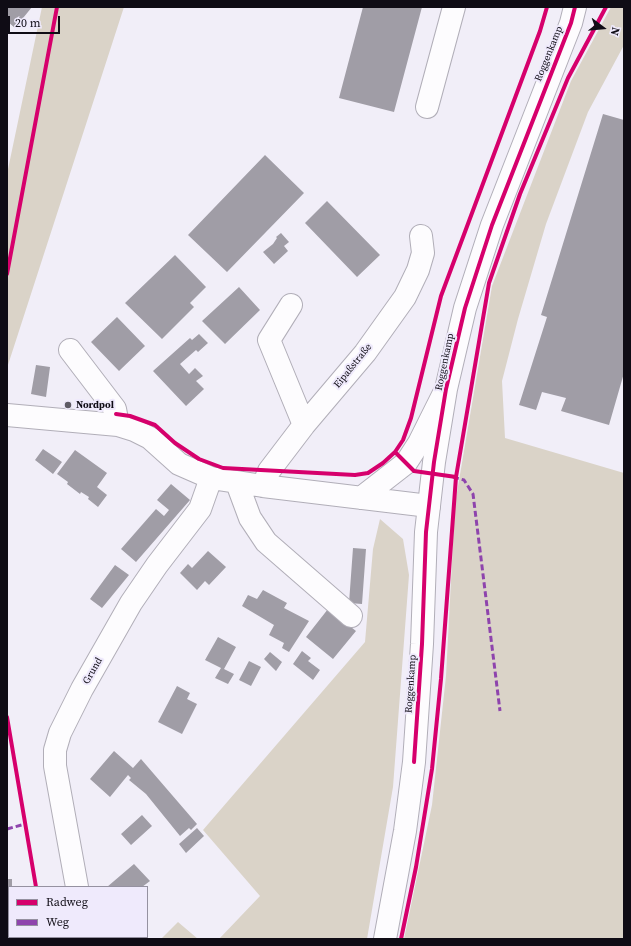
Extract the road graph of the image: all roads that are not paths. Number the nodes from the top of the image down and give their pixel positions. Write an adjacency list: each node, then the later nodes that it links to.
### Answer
1 (454, 7): 3 (main road)
2 (576, 12): 7 (main road, Roggenkamp)
3 (427, 107)
4 (421, 236): 10 (main road, Eipaßstraße)
5 (291, 305): 10 (main road)
6 (70, 350): 9 (main road)
7 (446, 389): 14 (main road); 15 (main road, Roggenkamp)
8 (7, 415): 9 (main road)
9 (118, 425): 11 (main road)
10 (304, 425): 13 (main road, Eipaßstraße)
11 (211, 478): 12 (main road); 17 (main road, Grund)
12 (237, 483): 13 (main road); 16 (main road)
13 (264, 486): 14 (main road)
14 (361, 498): 15 (main road)
15 (429, 506): 18 (main road, Roggenkamp)
16 (350, 616)
17 (77, 886)
18 (384, 939)

